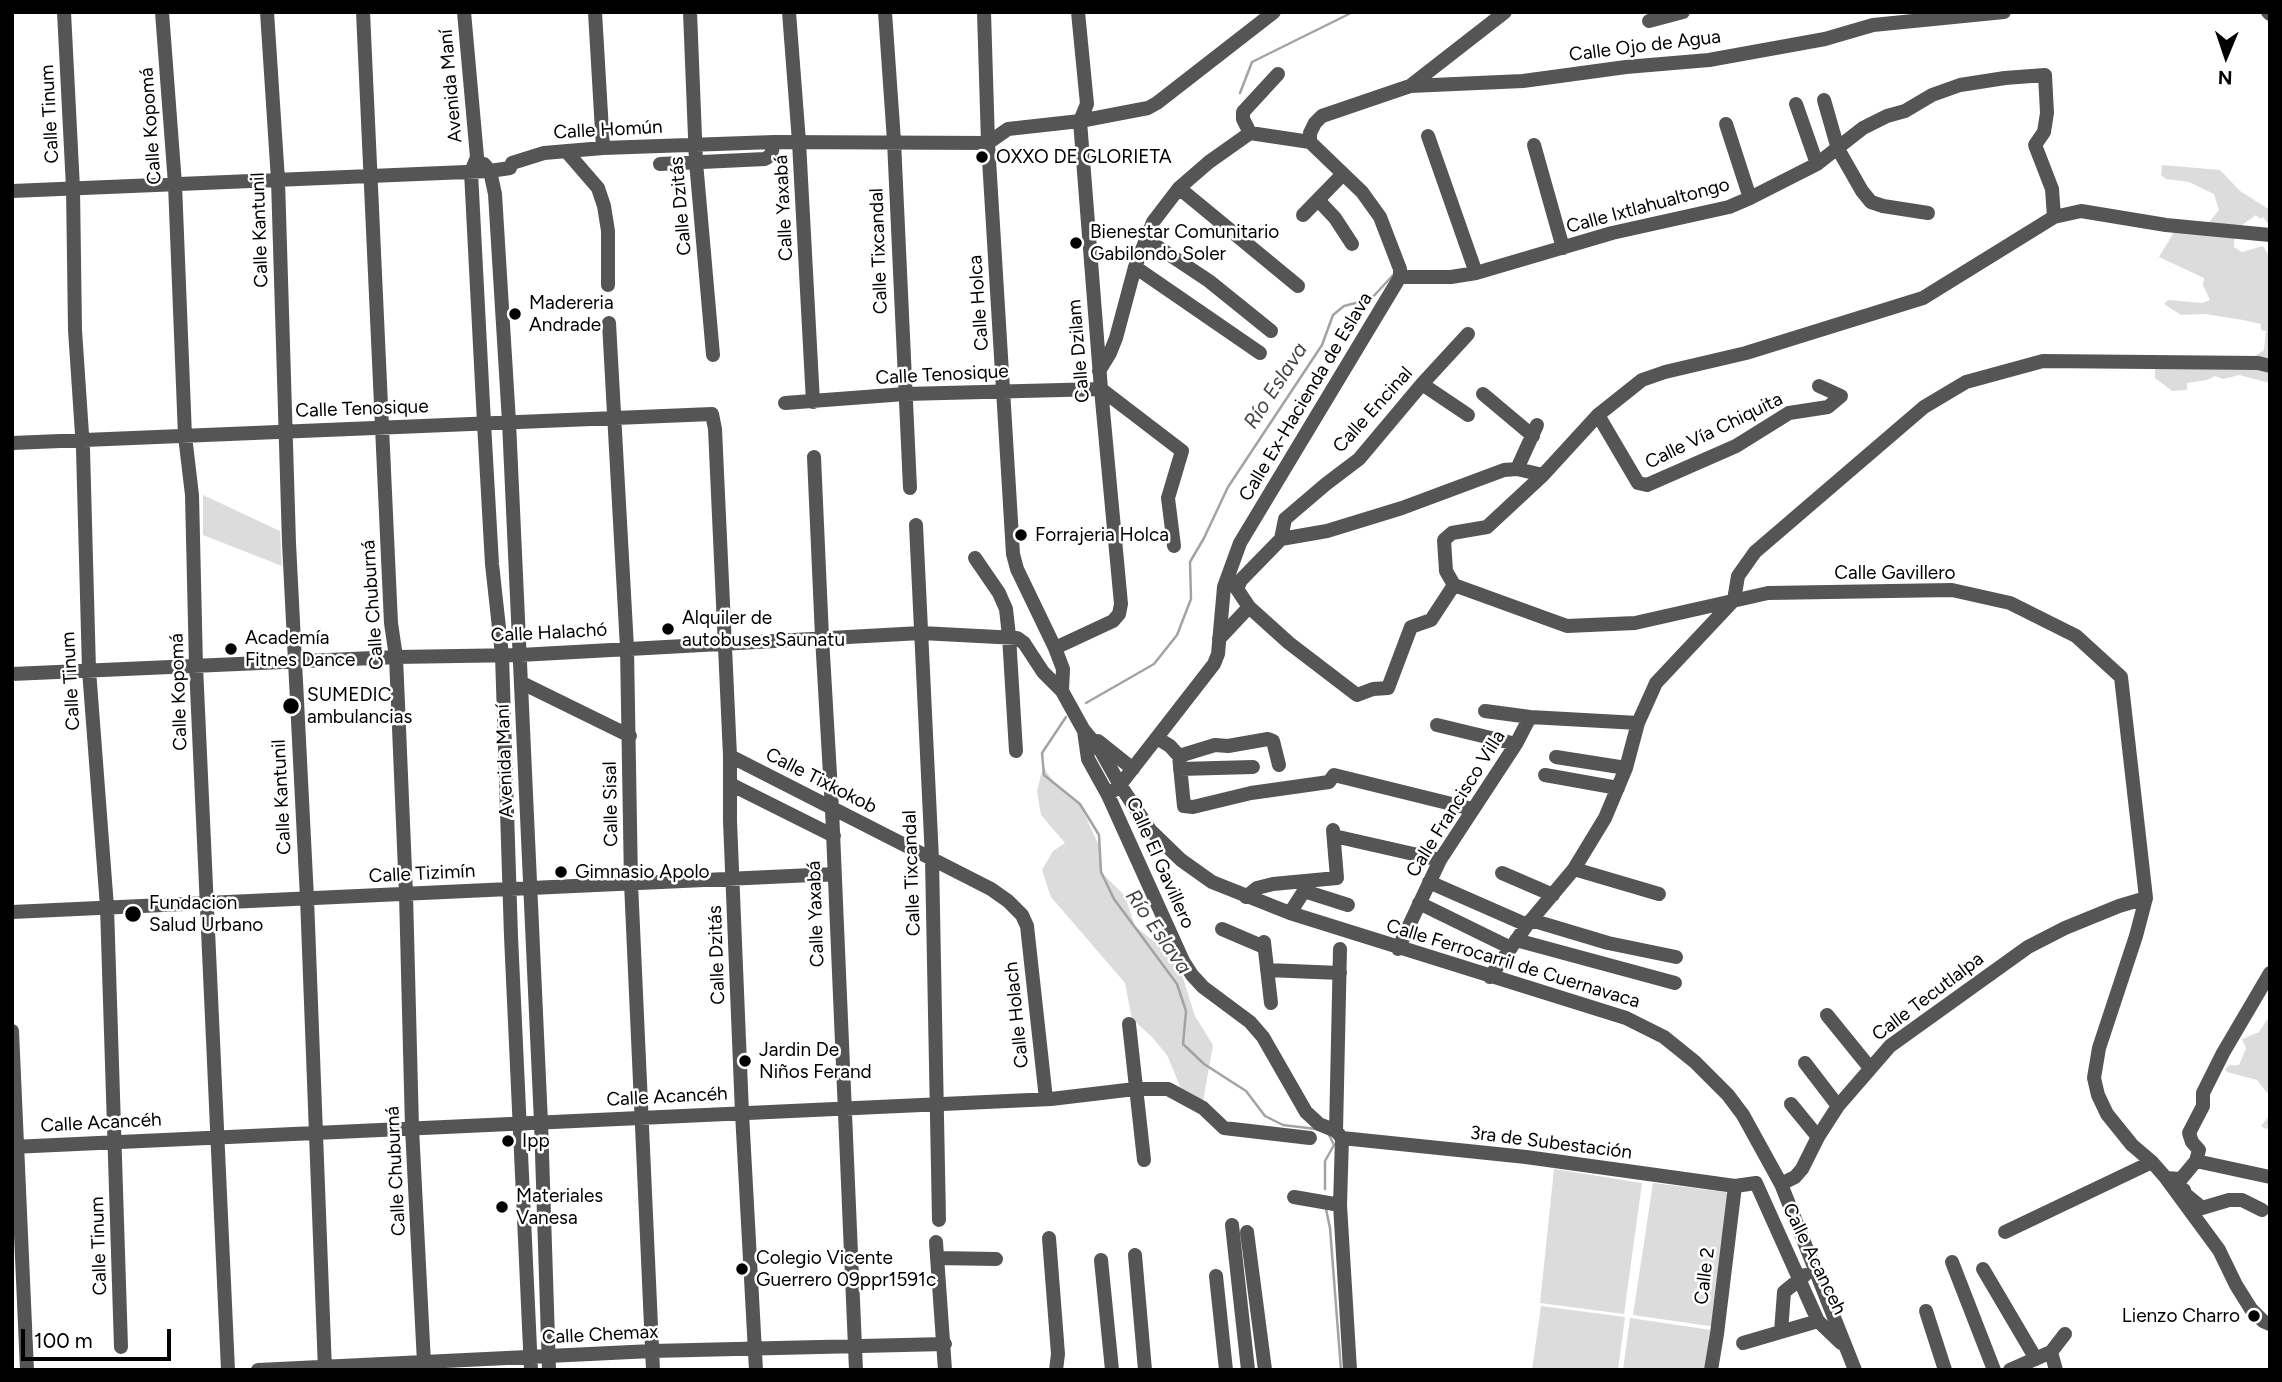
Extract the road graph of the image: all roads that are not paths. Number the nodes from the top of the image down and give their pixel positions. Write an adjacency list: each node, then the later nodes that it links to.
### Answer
1 (64, 12): 45 (street, Calle Tinum)
2 (162, 12): 44 (street, Calle Kopomá)
3 (267, 12): 43 (street, Calle Kantunil)
4 (363, 12): 42 (street, Calle Chuburná)
5 (464, 12): 35 (street, Avenida Maní)
6 (595, 12): 32 (street)
7 (690, 12): 30 (street, Calle Dzitás)
8 (789, 12): 27 (street, Calle Yaxabá)
9 (885, 12): 25 (street, Calle Tixcandal)
10 (984, 12): 28 (street, Calle Holca)
11 (1078, 12): 21 (street, Calle Dzilam)
12 (1274, 12): 21 (street, Calle Homún)
13 (1505, 12): 18 (street)
14 (1683, 12): 16 (street)
15 (2004, 12): 18 (street, Calle Ojo de Agua)
16 (1649, 20)
17 (1278, 74): 23 (street)
18 (1410, 86): 29 (street, Calle Ojo de Agua)
19 (1824, 100): 33 (street)
20 (1796, 104): 38 (street)
21 (1080, 121): 28 (street, Calle Homún); 68 (street, Calle Dzilam)
22 (1726, 124): 48 (street)
23 (1250, 133): 29 (street); 46 (street)
24 (1428, 136): 58 (street)
25 (894, 141): 27 (street, Calle Homún); 28 (street, Calle Homún); 73 (street, Calle Tixcandal)
26 (774, 142): 27 (street, Calle Homún); 30 (street, Calle Homún); 36 (street)
27 (799, 142): 75 (street, Calle Yaxabá)
28 (988, 142): 72 (street, Calle Holca)
29 (1310, 142): 41 (street)
30 (695, 145): 32 (street, Calle Homún); 36 (street, Calle Dzitás)
31 (1534, 145): 56 (street)
32 (604, 148): 34 (street, Calle Homún)
33 (1838, 149): 38 (street, Calle Ixtlahualtongo); 50 (street); 52 (street, Calle Ixtlahualtongo)
34 (566, 151): 39 (street, Calle Homún); 60 (street)
35 (477, 157): 39 (street, Avenida Maní); 40 (street, Avenida Maní)
36 (696, 162): 37 (street); 66 (street, Calle Dzitás)
37 (660, 164)
38 (1817, 164): 48 (street, Calle Ixtlahualtongo)
39 (490, 171): 40 (street, Calle Homún); 81 (street, Avenida Maní)
40 (471, 172): 42 (street, Calle Homún); 82 (street, Avenida Maní)
41 (1343, 174): 49 (street); 59 (street)
42 (369, 176): 43 (street, Calle Homún); 83 (street, Calle Chuburná)
43 (278, 180): 44 (street, Calle Homún); 84 (street, Calle Kantunil)
44 (174, 184): 45 (street, Calle Homún); 85 (street, Calle Kopomá)
45 (74, 188): 47 (street, Calle Homún); 86 (street, Calle Tinum)
46 (1179, 188): 54 (street); 61 (street)
47 (12, 191)
48 (1750, 198): 56 (street, Calle Ixtlahualtongo)
49 (1319, 201): 51 (street); 55 (street)
50 (1928, 214)
51 (1303, 215)
52 (2054, 217): 53 (street); 79 (street)
53 (2270, 234)
54 (1146, 239): 57 (street); 63 (street)
55 (1352, 244)
56 (1563, 248): 58 (street, Calle Ixtlahualtongo)
57 (1135, 267): 65 (street); 68 (street)
58 (1476, 273): 59 (street, Calle Ixtlahualtongo)
59 (1400, 277): 102 (street, Calle Ex-Hacienda de Eslava)
60 (608, 285)
61 (1298, 286)
62 (609, 323): 80 (street, Calle Sisal)
63 (1271, 331)
64 (1468, 334): 69 (street, Calle Encinal)
65 (1260, 353)
66 (713, 355)
67 (2270, 366): 97 (street)
68 (1099, 370): 71 (street, Calle Dzilam)
69 (1422, 384): 78 (street); 93 (street, Calle Encinal)
70 (1819, 386): 79 (street, Calle Vía Chiquita)
71 (1101, 389): 72 (street, Calle Tenosique); 94 (street); 105 (street, Calle Dzilam)
72 (1003, 391): 73 (street, Calle Tenosique); 105 (street, Calle Holca)
73 (905, 394): 75 (street, Calle Tenosique); 91 (street, Calle Tixcandal)
74 (1483, 394): 89 (street)
75 (813, 402): 76 (street, Calle Tenosique)
76 (785, 403)
77 (712, 414): 80 (street, Calle Tenosique); 103 (street, Calle Dzitás)
78 (1468, 415)
79 (1598, 415): 90 (street)
80 (614, 418): 81 (street, Calle Tenosique); 104 (street, Calle Sisal)
81 (509, 422): 82 (street, Calle Tenosique); 107 (street, Avenida Maní)
82 (484, 423): 83 (street, Calle Tenosique); 106 (street, Avenida Maní)
83 (383, 428): 84 (street, Calle Tenosique); 108 (street, Calle Chuburná)
84 (285, 432): 85 (street, Calle Tenosique); 109 (street, Calle Kantunil)
85 (185, 436): 86 (street, Calle Tenosique); 110 (street, Calle Kopomá)
86 (82, 440): 87 (street, Calle Tenosique); 111 (street, Calle Tinum)
87 (12, 443)
88 (814, 457): 101 (street, Calle Yaxabá)
89 (1517, 469): 90 (street); 93 (street)
90 (1543, 475): 96 (street)
91 (910, 488)
92 (916, 525): 99 (street, Calle Tixcandal)
93 (1281, 539): 98 (street)
94 (1174, 546)
95 (975, 558): 100 (street)
96 (1454, 586): 97 (street, Calle Gavillero); 98 (street)
97 (1734, 600): 117 (street); 153 (street, Calle Gavillero)
98 (1249, 607): 102 (street)
99 (921, 633): 100 (street, Calle Halachó); 101 (street, Calle Halachó); 138 (street, Calle Tixcandal)
100 (1009, 636): 114 (street); 123 (street)
101 (822, 637): 103 (street, Calle Halachó); 136 (street, Calle Yaxabá)
102 (1219, 639): 121 (street, Calle Ex-Hacienda de Eslava)
103 (724, 644): 104 (street, Calle Halachó); 124 (street, Calle Dzitás)
104 (627, 648): 107 (street, Calle Halachó); 120 (street, Calle Sisal)
105 (1055, 648): 114 (street)
106 (502, 655): 107 (street, Calle Halachó); 108 (street, Calle Halachó); 147 (street, Avenida Maní)
107 (520, 655): 113 (street, Avenida Maní)
108 (396, 657): 109 (street, Calle Halachó); 148 (street, Calle Chuburná)
109 (295, 661): 110 (street, Calle Halachó); 152 (street, Calle Kantunil)
110 (196, 666): 111 (street, Calle Halachó); 154 (street, Calle Kopomá)
111 (89, 670): 112 (street, Calle Halachó); 157 (street, Calle Tinum)
112 (12, 674)
113 (522, 683): 120 (street); 146 (street, Avenida Maní)
114 (1062, 691): 119 (street)
115 (1485, 710): 116 (street)
116 (1530, 717): 117 (street); 122 (street, Calle Francisco Villa)
117 (1638, 723): 129 (street)
118 (1437, 725): 122 (street)
119 (1083, 730): 130 (street); 134 (street, Calle El Gavillero)
120 (630, 736): 144 (street, Calle Sisal)
121 (1157, 738): 126 (street); 130 (street, Calle Ex-Hacienda de Eslava)
122 (1516, 744): 135 (street, Calle Francisco Villa)
123 (1016, 751)
124 (730, 756): 132 (street, Calle Dzitás); 136 (street, Calle Tixkokob)
125 (1556, 757): 129 (street)
126 (1179, 762): 127 (street); 128 (street); 135 (street)
127 (1279, 765)
128 (1253, 767)
129 (1626, 768): 133 (street)
130 (1133, 769): 134 (street, Calle Ex-Hacienda de Eslava)
131 (1545, 775): 133 (street)
132 (730, 784): 137 (street); 143 (street, Calle Dzitás)
133 (1618, 788): 140 (street)
134 (1114, 790): 151 (street, Calle Ferrocarril de Cuernavaca); 190 (street, Calle El Gavillero)
135 (1472, 809): 139 (street, Calle Francisco Villa)
136 (832, 810): 137 (street, Calle Yaxabá); 138 (street, Calle Tixkokob)
137 (834, 836): 142 (street, Calle Yaxabá)
138 (932, 859): 161 (street, Calle Tixkokob); 180 (street, Calle Tixcandal)
139 (1440, 860): 145 (street, Calle Francisco Villa); 151 (street)
140 (1574, 869): 149 (street); 150 (street)
141 (1502, 873): 150 (street)
142 (834, 874): 143 (street, Calle Tizimín); 183 (street, Calle Yaxabá)
143 (733, 878): 144 (street, Calle Tizimín); 184 (street, Calle Dzitás)
144 (631, 883): 146 (street, Calle Tizimín); 185 (street, Calle Sisal)
145 (1429, 883): 155 (street, Calle Francisco Villa); 160 (street)
146 (530, 888): 147 (street, Calle Tizimín); 186 (street, Avenida Maní)
147 (510, 889): 148 (street, Calle Tizimín); 187 (street, Avenida Maní)
148 (406, 894): 152 (street, Calle Tizimín); 188 (street, Calle Chuburná)
149 (1659, 894)
150 (1553, 895): 160 (street)
151 (1246, 897): 159 (street, Calle Ferrocarril de Cuernavaca)
152 (307, 898): 154 (street, Calle Tizimín); 189 (street, Calle Kantunil)
153 (2146, 898): 177 (street, Calle Tecutlalpa); 198 (street, Calle Gavillero)
154 (208, 903): 157 (street, Calle Tizimín); 191 (street, Calle Kopomá)
155 (1419, 903): 163 (street); 164 (street, Calle Francisco Villa)
156 (1348, 905): 159 (street)
157 (107, 908): 158 (street, Calle Tizimín); 194 (street, Calle Tinum)
158 (12, 912)
159 (1290, 913): 164 (street, Calle Ferrocarril de Cuernavaca)
160 (1529, 922): 163 (street); 166 (street)
161 (1027, 926): 179 (street, Calle Holach)
162 (1222, 929): 167 (street)
163 (1513, 944): 170 (street); 171 (street)
164 (1398, 948): 170 (street, Calle Ferrocarril de Cuernavaca)
165 (1340, 949): 168 (street)
166 (1676, 957)
167 (1267, 970): 168 (street); 172 (street)
168 (1340, 973): 190 (street)
169 (2270, 973): 197 (street)
170 (1490, 977): 203 (street, Calle Ferrocarril de Cuernavaca)
171 (1675, 983)
172 (1272, 1003)
173 (1827, 1015): 177 (street)
174 (1129, 1024): 178 (street)
175 (12, 1031): 195 (street)
176 (1805, 1063): 182 (street)
177 (1870, 1068): 182 (street, Calle Tecutlalpa)
178 (1135, 1089): 179 (street, Calle Acancéh); 193 (street, Calle Acancéh); 196 (street)
179 (1046, 1099): 180 (street, Calle Acancéh)
180 (938, 1104): 183 (street, Calle Acancéh); 208 (street, Calle Tixcandal)
181 (1791, 1104): 192 (street)
182 (1838, 1106): 192 (street, Calle Tecutlalpa)
183 (843, 1108): 184 (street, Calle Acancéh); 230 (street, Calle Yaxabá)
184 (742, 1113): 185 (street, Calle Acancéh); 233 (street, Calle Dzitás)
185 (643, 1118): 186 (street, Calle Acancéh); 234 (street, Calle Sisal)
186 (541, 1122): 187 (street, Calle Acancéh); 238 (street, Avenida Maní)
187 (521, 1123): 188 (street, Calle Acancéh); 239 (street, Avenida Maní)
188 (412, 1128): 189 (street, Calle Acancéh); 237 (street, Calle Chuburná)
189 (316, 1133): 191 (street, Calle Acancéh); 241 (street, Calle Kantunil)
190 (1339, 1134): 204 (street, 3ra de Subestación); 206 (street)
191 (217, 1137): 194 (street, Calle Acancéh); 243 (street, Calle Kopomá)
192 (1818, 1137): 203 (street, Calle Tecutlalpa)
193 (1310, 1138)
194 (115, 1142): 195 (street, Calle Acancéh); 232 (street, Calle Tinum)
195 (15, 1147): 242 (street)
196 (1144, 1160)
197 (2196, 1161): 199 (street); 201 (street)
198 (2152, 1162): 200 (street, Calle Gavillero); 211 (street)
199 (2270, 1177)
200 (2166, 1178): 201 (street); 225 (street, Calle Gavillero)
201 (2181, 1179): 207 (street)
202 (1756, 1183): 204 (street, 3ra de Subestación); 222 (street, Calle Acanceh)
203 (1782, 1184): 218 (street, Calle Ferrocarril de Cuernavaca)
204 (1735, 1186): 256 (street, Calle 2)
205 (1294, 1197): 206 (street)
206 (1340, 1205): 255 (street)
207 (2262, 1210)
208 (939, 1220)
209 (1232, 1225): 253 (street)
210 (1247, 1232): 254 (street)
211 (2005, 1232)
212 (1049, 1238): 249 (street)
213 (936, 1242): 215 (street)
214 (1135, 1255): 251 (street)
215 (937, 1258): 216 (street); 229 (street)
216 (996, 1259)
217 (1101, 1260): 250 (street)
218 (1812, 1262): 222 (street); 231 (street, Calle Ferrocarril de Cuernavaca)
219 (1952, 1262): 259 (street)
220 (1983, 1269): 236 (street)
221 (1216, 1276): 252 (street)
222 (1798, 1278): 224 (street, Calle Acanceh); 226 (street)
223 (1926, 1311): 258 (street)
224 (1818, 1321): 226 (street); 231 (street, Calle Acanceh)
225 (2270, 1324)
226 (1781, 1332): 228 (street)
227 (2065, 1334): 235 (street)
228 (1743, 1343)
229 (945, 1344): 230 (street, Calle Chemax); 248 (street)
230 (855, 1345): 233 (street, Calle Chemax); 247 (street, Calle Yaxabá)
231 (1845, 1346): 257 (street, Calle Ferrocarril de Cuernavaca)
232 (121, 1347)
233 (755, 1350): 234 (street, Calle Chemax); 246 (street, Calle Dzitás)
234 (652, 1351): 238 (street, Calle Chemax); 245 (street, Calle Sisal)
235 (2051, 1352): 236 (street); 261 (street)
236 (2036, 1359): 260 (street)
237 (424, 1363): 240 (street, Calle Chemax); 241 (street, Calle Chemax)
238 (549, 1363): 239 (street, Calle Chemax)
239 (531, 1364): 240 (street, Calle Chemax)
240 (460, 1366)
241 (325, 1368): 244 (street, Calle Chemax)
242 (27, 1370)
243 (228, 1370)
244 (258, 1370)
245 (653, 1370)
246 (756, 1370)
247 (856, 1370)
248 (945, 1370)
249 (1056, 1370)
250 (1112, 1370)
251 (1145, 1370)
252 (1226, 1370)
253 (1248, 1370)
254 (1265, 1370)
255 (1350, 1370)
256 (1711, 1370)
257 (1855, 1370)
258 (1945, 1370)
259 (1994, 1370)
260 (2010, 1370)
261 (2056, 1370)

